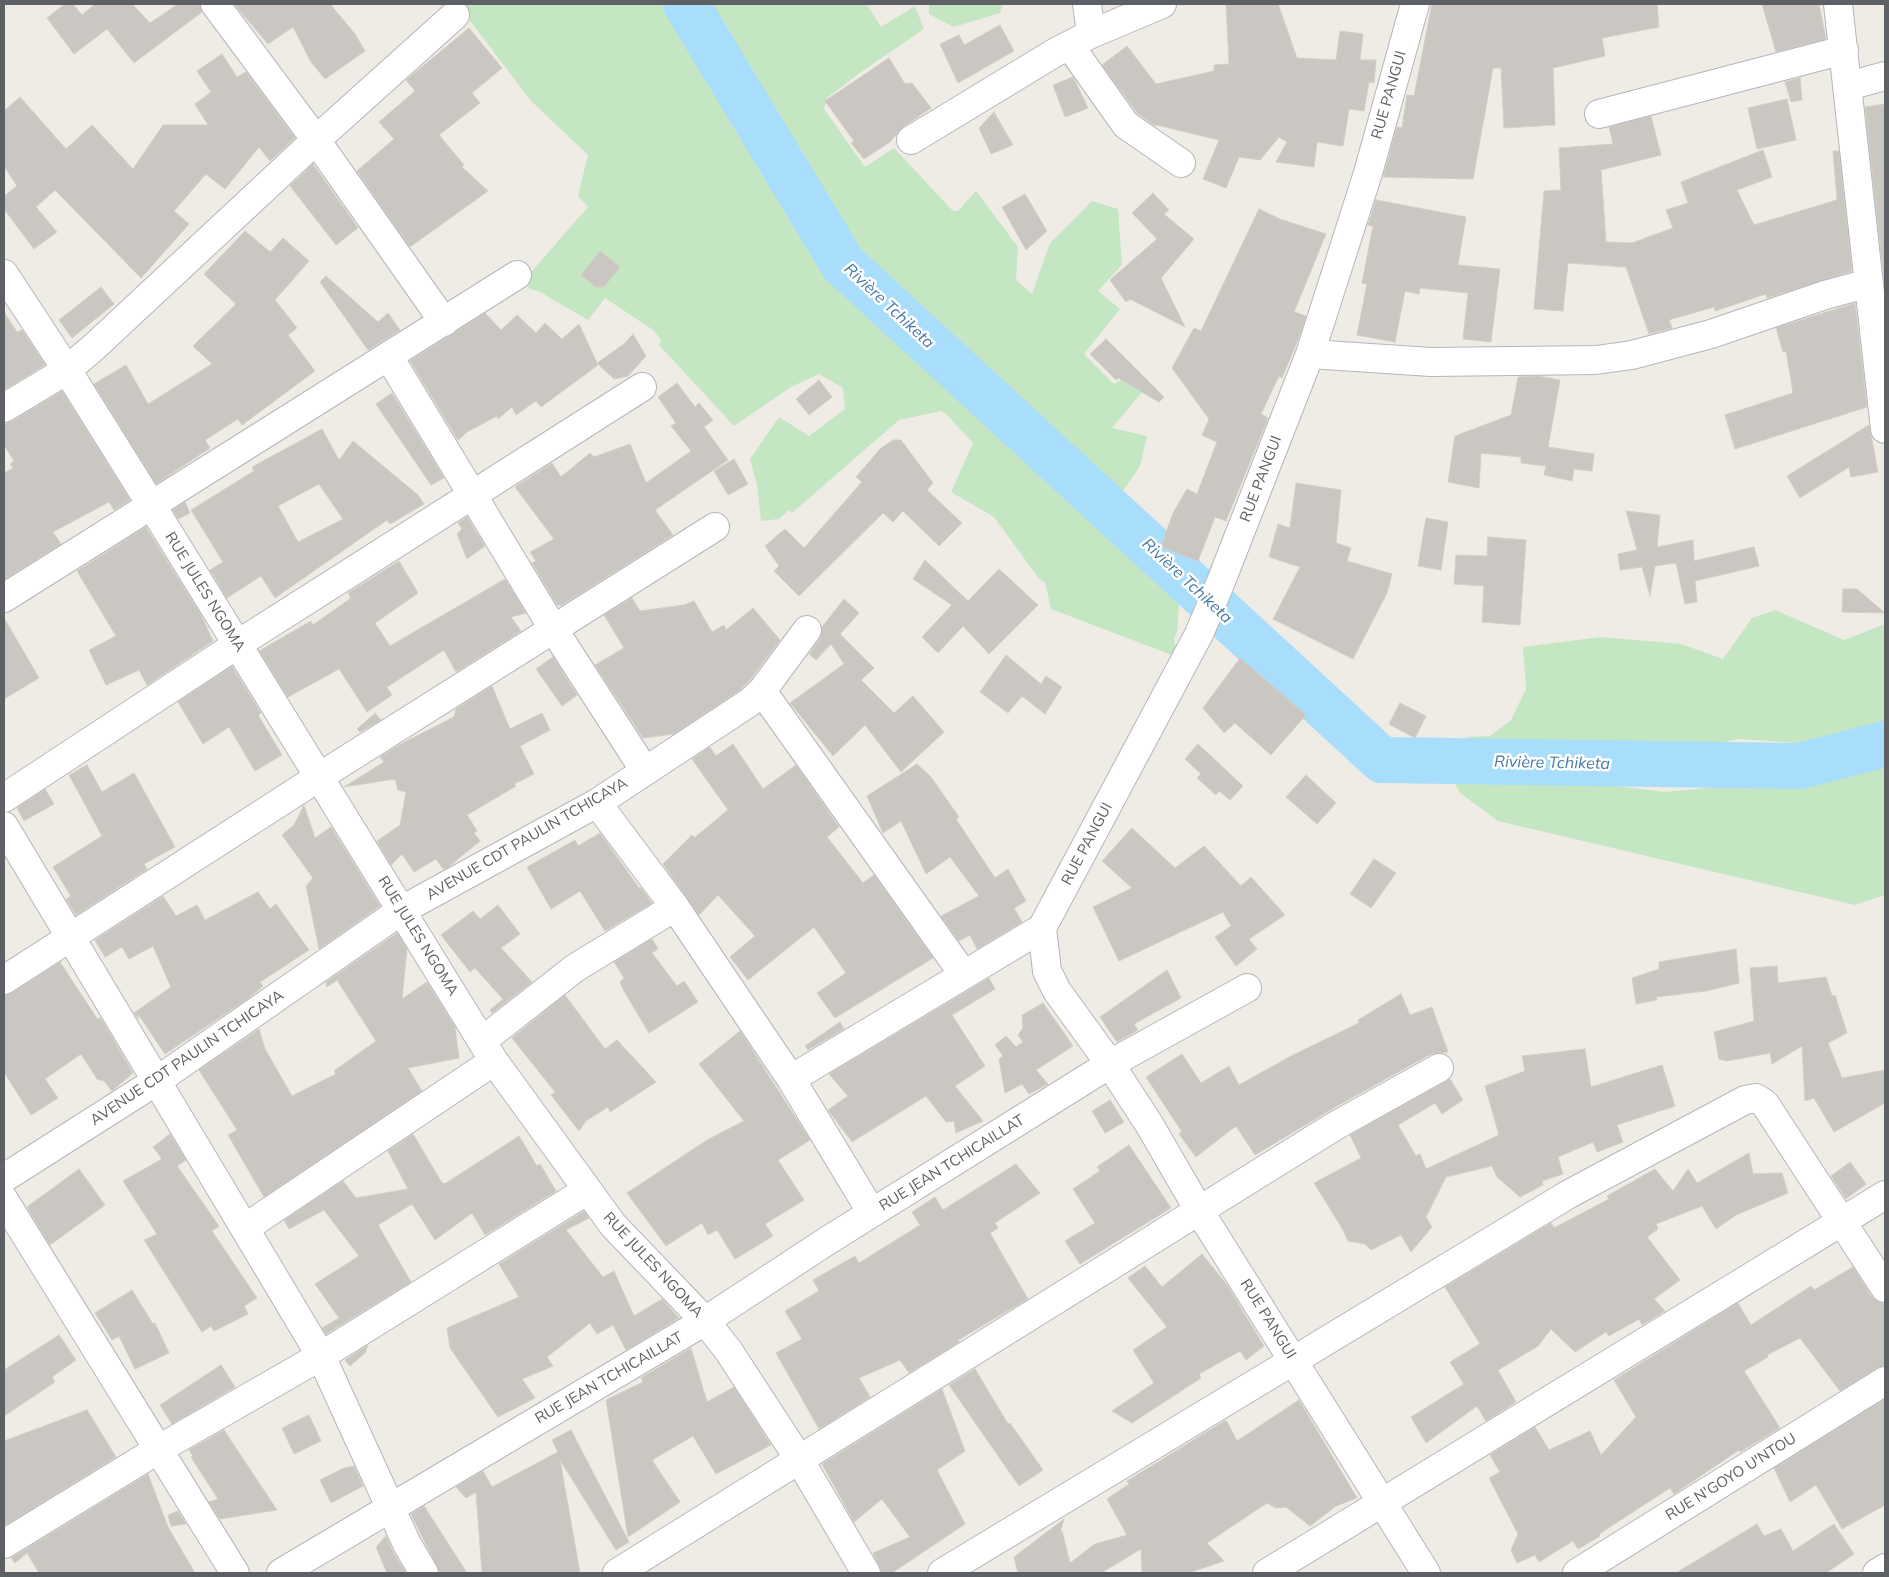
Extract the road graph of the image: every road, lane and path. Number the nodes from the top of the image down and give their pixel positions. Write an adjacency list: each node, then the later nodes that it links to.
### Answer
1 (215, 4): 12 (street)
2 (1087, 4): 7 (street)
3 (1162, 4): 7 (street)
4 (1415, 4): 19 (street, RUE PANGUI)
5 (1838, 4): 8 (street)
6 (455, 15): 12 (street)
7 (1080, 40): 13 (street); 14 (street)
8 (1844, 50): 10 (street); 11 (street)
9 (1885, 76): 10 (street)
10 (1848, 86): 17 (street)
11 (1599, 114)
12 (316, 140): 18 (street); 21 (street)
13 (911, 140)
14 (1181, 163)
15 (4, 274): 21 (street, RUE JULES NGOMA)
16 (517, 275): 18 (street)
17 (1875, 290): 19 (street); 24 (street)
18 (444, 322): 20 (street)
19 (1310, 354): 40 (street, RUE PANGUI)
20 (389, 357): 25 (street); 26 (street)
21 (67, 370): 23 (street); 26 (street, RUE JULES NGOMA)
22 (642, 387): 25 (street)
23 (4, 408)
24 (1885, 428)
25 (473, 493): 29 (street); 31 (street)
26 (152, 506): 28 (street); 31 (street, RUE JULES NGOMA)
27 (715, 528): 29 (street)
28 (4, 598)
29 (554, 630): 33 (street); 34 (street)
30 (807, 630): 32 (street, AVENUE CDT PAULIN TCHICAYA)
31 (238, 644): 34 (street, RUE JULES NGOMA); 35 (street)
32 (762, 691): 33 (street, AVENUE CDT PAULIN TCHICAYA); 42 (street)
33 (645, 771): 36 (street, AVENUE CDT PAULIN TCHICAYA)
34 (318, 778): 39 (street, RUE JULES NGOMA); 41 (street)
35 (4, 798)
36 (597, 803): 38 (street); 39 (street, AVENUE CDT PAULIN TCHICAYA)
37 (4, 826): 41 (street)
38 (675, 908): 45 (street); 48 (street)
39 (402, 910): 45 (street, RUE JULES NGOMA); 49 (street, AVENUE CDT PAULIN TCHICAYA)
40 (1042, 928): 42 (street); 46 (street, RUE PANGUI)
41 (72, 939): 43 (street); 49 (street)
42 (964, 975): 48 (street)
43 (4, 980)
44 (1247, 988): 46 (street, RUE JEAN TCHICAILLAT)
45 (488, 1051): 51 (street, RUE JULES NGOMA); 57 (street)
46 (1110, 1064): 54 (street, RUE PANGUI); 55 (street, RUE JEAN TCHICAILLAT)
47 (1439, 1068): 54 (street)
48 (791, 1078): 55 (street)
49 (158, 1080): 50 (street, AVENUE CDT PAULIN TCHICAYA); 57 (street)
50 (4, 1178)
51 (586, 1191): 59 (street, RUE JULES NGOMA); 60 (street)
52 (1885, 1195): 56 (street)
53 (4, 1200): 63 (street)
54 (1200, 1212): 61 (street, RUE PANGUI); 64 (street)
55 (872, 1213): 59 (street, RUE JEAN TCHICAILLAT)
56 (1842, 1221): 58 (street); 61 (street); 65 (street)
57 (245, 1228): 60 (street)
58 (1885, 1288)
59 (705, 1321): 64 (street, RUE JULES NGOMA); 66 (street, RUE JEAN TCHICAILLAT)
60 (321, 1356): 63 (street); 66 (street)
61 (1295, 1361): 65 (street, RUE PANGUI); 74 (street)
62 (1885, 1381): 77 (street, RUE N'GOYO U'NTOU)
63 (158, 1449): 67 (street); 69 (street)
64 (799, 1459): 72 (street); 73 (street, RUE JULES NGOMA)
65 (1384, 1503): 75 (street); 76 (street, RUE PANGUI)
66 (390, 1507): 70 (street, RUE JEAN TCHICAILLAT); 71 (street)
67 (4, 1544)
68 (1885, 1568): 78 (street)
69 (235, 1573)
70 (281, 1573)
71 (424, 1573)
72 (617, 1573)
73 (866, 1573)
74 (942, 1573)
75 (1267, 1573)
76 (1426, 1573)
77 (1577, 1573)
78 (1877, 1573)

